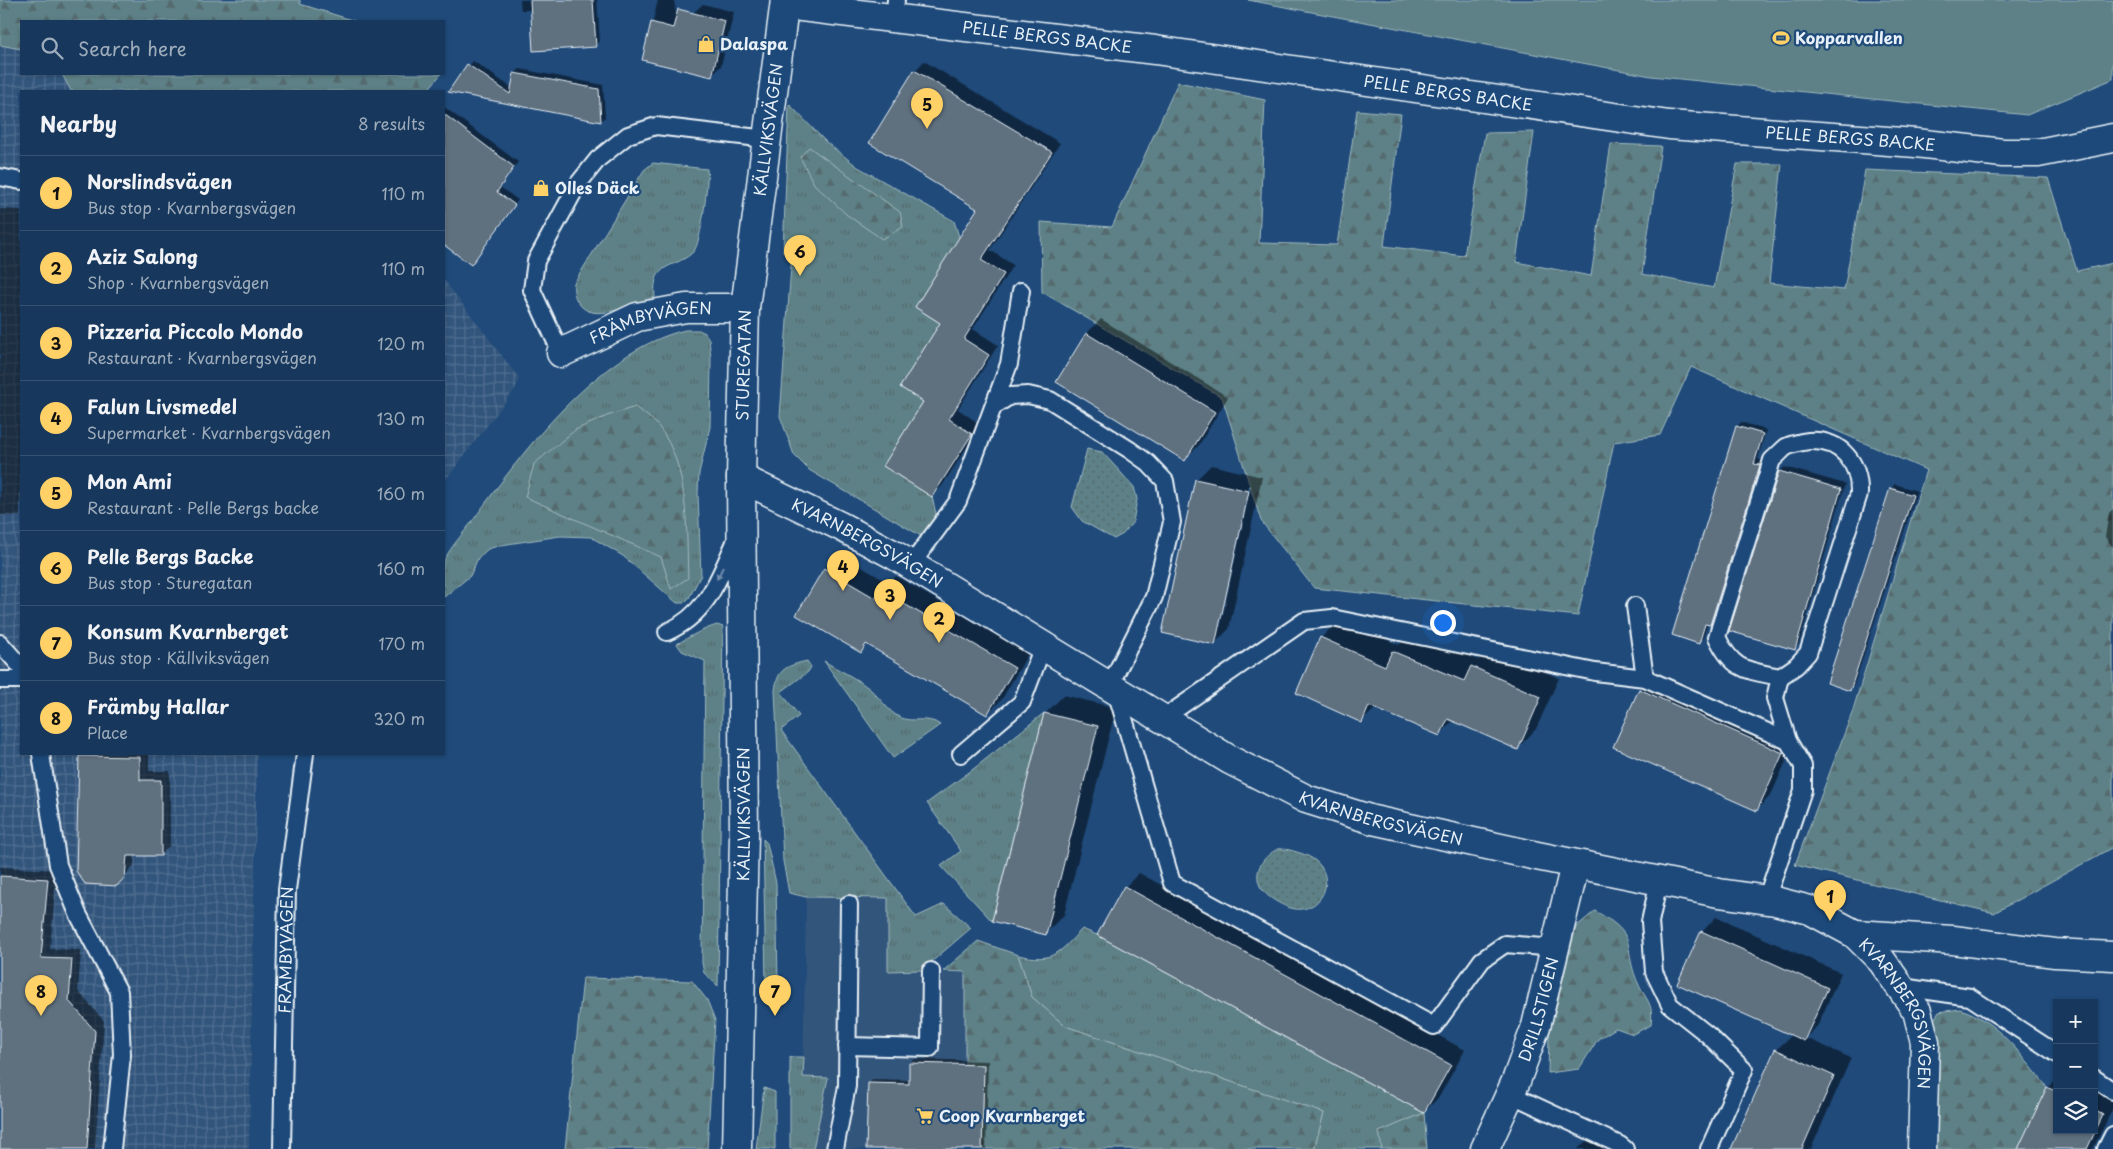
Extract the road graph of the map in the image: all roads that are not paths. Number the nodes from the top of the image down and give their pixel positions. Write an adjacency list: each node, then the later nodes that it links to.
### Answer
1 (785, 3): 2 (street, PELLE BERGS BACKE); 4 (street, KÄLLVIKSVÄGEN)
2 (895, 9): 3 (street, PELLE BERGS BACKE)
3 (2113, 138)
4 (767, 139): 7 (street, KÄLLVIKSVÄGEN); 10 (lane)
5 (0, 177): 6 (lane)
6 (20, 181)
7 (752, 254): 9 (street, STUREGATAN)
8 (1021, 291): 11 (lane)
9 (745, 308): 10 (street, FRÄMBYVÄGEN); 12 (street, STUREGATAN)
10 (561, 353)
11 (994, 406): 14 (lane); 24 (lane)
12 (741, 478): 13 (street, KÄLLVIKSVÄGEN); 14 (street, KVARNBERGSVÄGEN)
13 (742, 529): 16 (lane, one-way to 16); 47 (street, KÄLLVIKSVÄGEN)
14 (911, 565): 18 (street, KVARNBERGSVÄGEN)
15 (1635, 606): 21 (lane)
16 (668, 632)
17 (0, 643): 19 (lane)
18 (1044, 646): 24 (street, KVARNBERGSVÄGEN); 27 (lane)
19 (20, 665)
20 (1780, 677): 20 (lane); 26 (lane)
21 (1645, 678): 25 (lane); 26 (lane)
22 (0, 680): 23 (lane)
23 (20, 680)
24 (1112, 689): 25 (street, KVARNBERGSVÄGEN); 35 (lane)
25 (1162, 719): 30 (street, KVARNBERGSVÄGEN)
26 (1788, 741): 32 (lane)
27 (961, 754)
28 (41, 755): 45 (lane)
29 (305, 755): 46 (lane, FRÄMBYVÄGEN)
30 (1575, 865): 31 (street, KVARNBERGSVÄGEN); 35 (street, DRILLSTIGEN)
31 (1658, 881): 32 (street, KVARNBERGSVÄGEN); 51 (lane)
32 (1766, 900): 34 (street, KVARNBERGSVÄGEN)
33 (849, 904): 39 (lane)
34 (1855, 934): 36 (street); 38 (street, KVARNBERGSVÄGEN)
35 (1555, 948): 43 (street, DRILLSTIGEN)
36 (2113, 956)
37 (931, 971): 39 (lane)
38 (1902, 987): 40 (lane); 52 (street, KVARNBERGSVÄGEN)
39 (847, 1046): 48 (lane)
40 (2053, 1051)
41 (2098, 1081): 42 (lane)
42 (2113, 1090)
43 (1510, 1094): 49 (street, DRILLSTIGEN); 50 (lane)
44 (2113, 1135): 53 (lane)
45 (112, 1149)
46 (282, 1149)
47 (737, 1149)
48 (834, 1149)
49 (1485, 1149)
50 (1625, 1149)
51 (1709, 1149)
52 (1922, 1149)
53 (2106, 1149)

